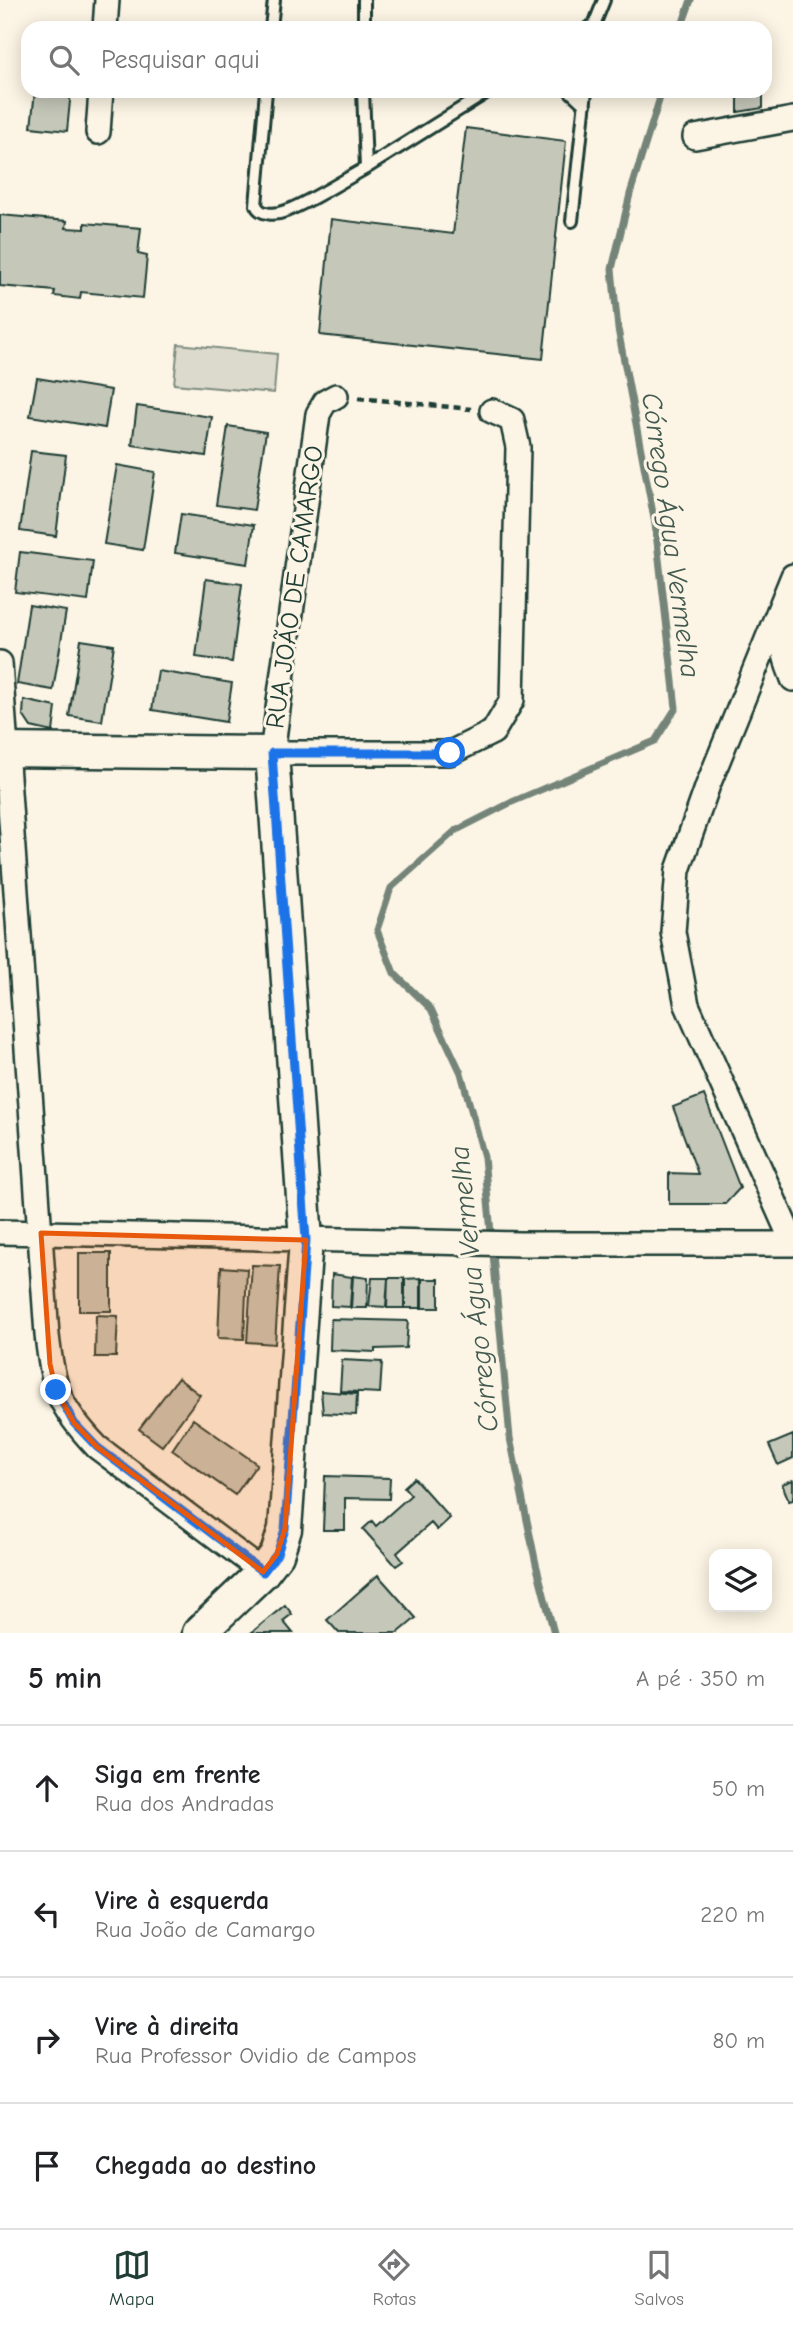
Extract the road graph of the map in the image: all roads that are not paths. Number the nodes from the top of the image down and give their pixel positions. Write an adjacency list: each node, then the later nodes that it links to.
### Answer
1 (107, 0): 5 (street)
2 (274, 0): 6 (lane)
3 (364, 0): 7 (lane)
4 (604, 0): 8 (lane)
5 (106, 21)
6 (272, 21)
7 (364, 21)
8 (595, 21)
9 (99, 98): 17 (street)
10 (265, 98): 19 (lane)
11 (363, 98): 19 (lane)
12 (478, 98): 19 (lane)
13 (578, 98): 15 (lane)
14 (586, 98): 15 (lane)
15 (585, 105): 20 (lane)
16 (793, 118): 18 (street)
17 (97, 132)
18 (695, 137)
19 (366, 168)
20 (572, 221)
21 (336, 396): 29 (street, RUA JOÃO DE CAMARGO)
22 (492, 411): 29 (street)
23 (789, 584): 25 (street); 27 (street)
24 (0, 663): 28 (street)
25 (793, 679)
26 (793, 688): 27 (street)
27 (743, 697): 33 (street)
28 (2, 749): 29 (street); 31 (street)
29 (272, 753): 32 (street, RUA JOÃO DE CAMARGO)
30 (0, 1232): 31 (street)
31 (41, 1233): 32 (street); 34 (street)
32 (306, 1240): 33 (street); 34 (street, RUA JOÃO DE CAMARGO)
33 (793, 1244)
34 (263, 1572): 35 (street, RUA JOÃO DE CAMARGO)
35 (199, 1633)

